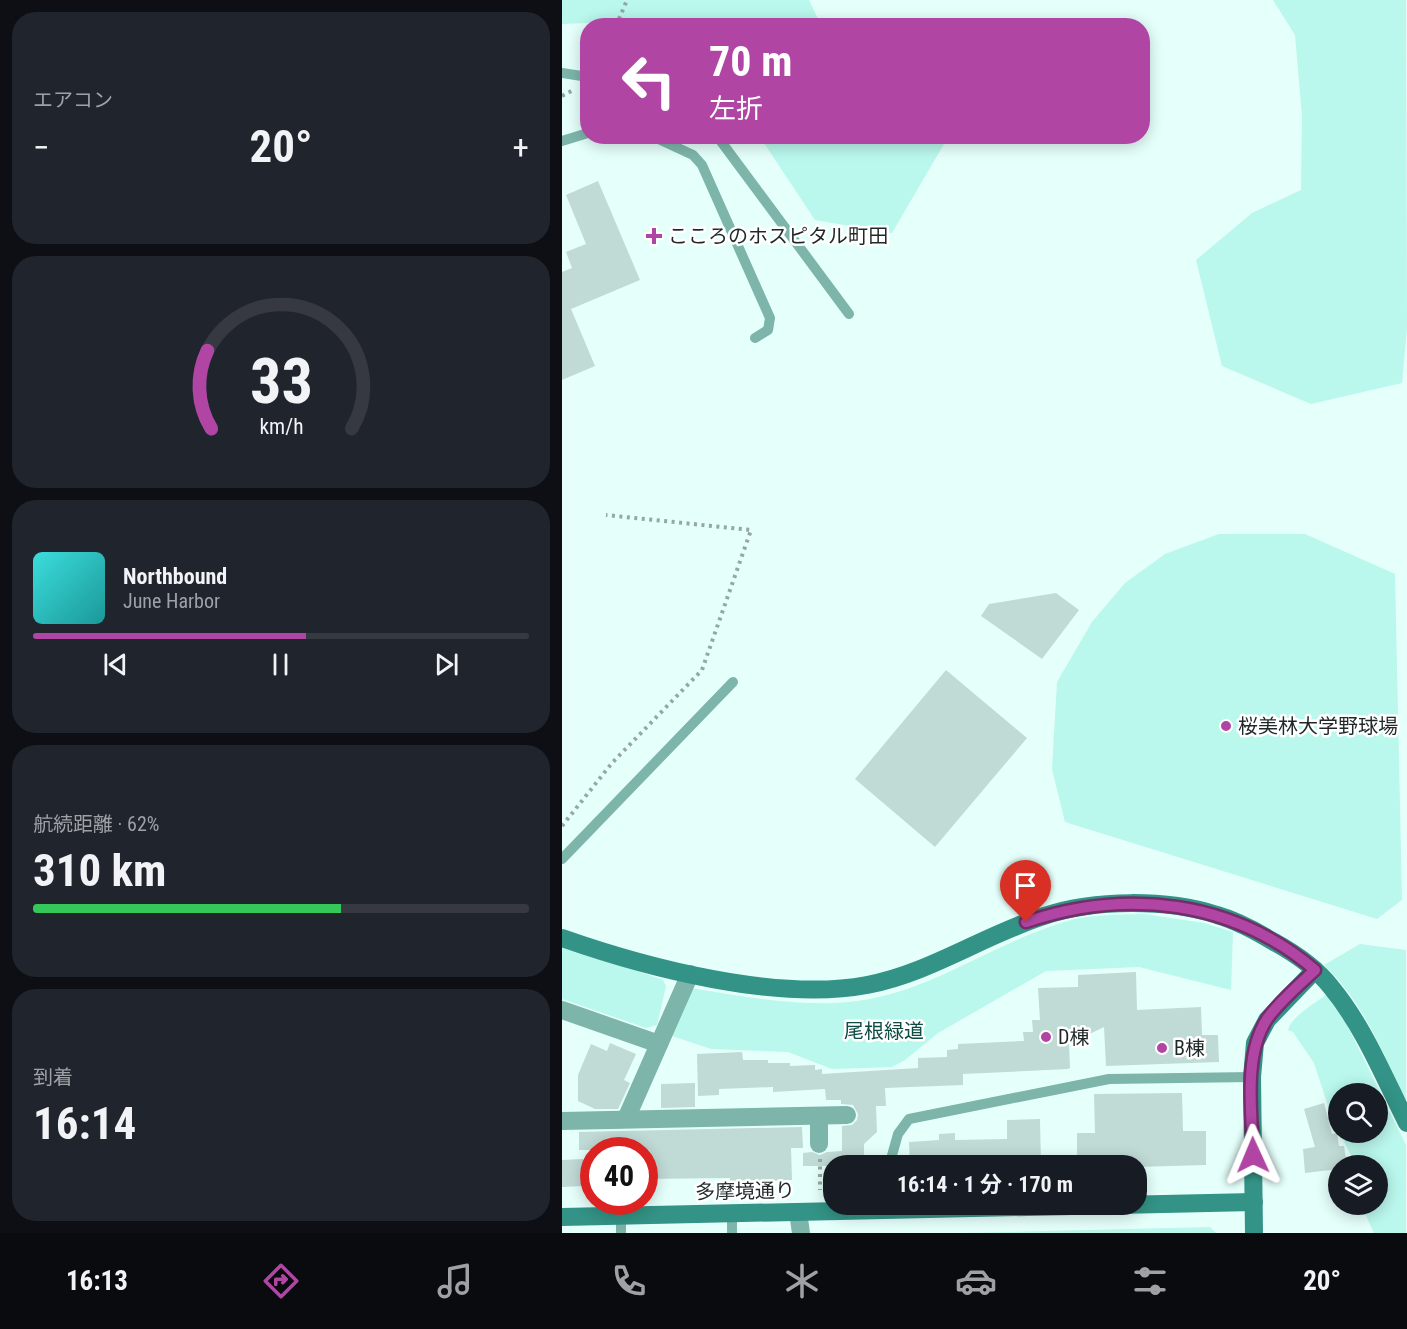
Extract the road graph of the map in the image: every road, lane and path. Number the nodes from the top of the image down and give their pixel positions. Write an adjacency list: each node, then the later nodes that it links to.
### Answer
1 (627, 0): 2 (path)
2 (619, 18)
3 (562, 72): 4 (lane)
4 (580, 75)
5 (580, 135): 6 (lane)
6 (562, 141)
7 (669, 144): 10 (lane)
8 (723, 144): 9 (lane)
9 (849, 314)
10 (755, 338)
11 (606, 515): 13 (path)
12 (733, 682): 14 (lane)
13 (562, 826)
14 (562, 859)
15 (562, 938): 17 (street)
16 (1315, 970): 17 (street); 20 (street); 25 (street)
17 (690, 974): 19 (street)
18 (562, 1010): 19 (street)
19 (659, 1044): 23 (street)
20 (1252, 1077): 27 (lane); 29 (street)
21 (847, 1115): 22 (street)
22 (819, 1116): 23 (street); 26 (street)
23 (626, 1119): 24 (street)
24 (562, 1121)
25 (1406, 1123)
26 (819, 1144): 28 (path)
27 (892, 1155)
28 (820, 1190)
29 (1254, 1202): 30 (street, 多摩境通り); 38 (street)
30 (1147, 1204)
31 (823, 1211): 32 (street, 多摩境通り)
32 (798, 1212): 33 (street, 多摩境通り); 37 (street)
33 (732, 1213): 35 (street, 多摩境通り); 36 (lane)
34 (562, 1216): 35 (street, 多摩境通り)
35 (621, 1224)
36 (732, 1233)
37 (801, 1233)
38 (1254, 1233)

